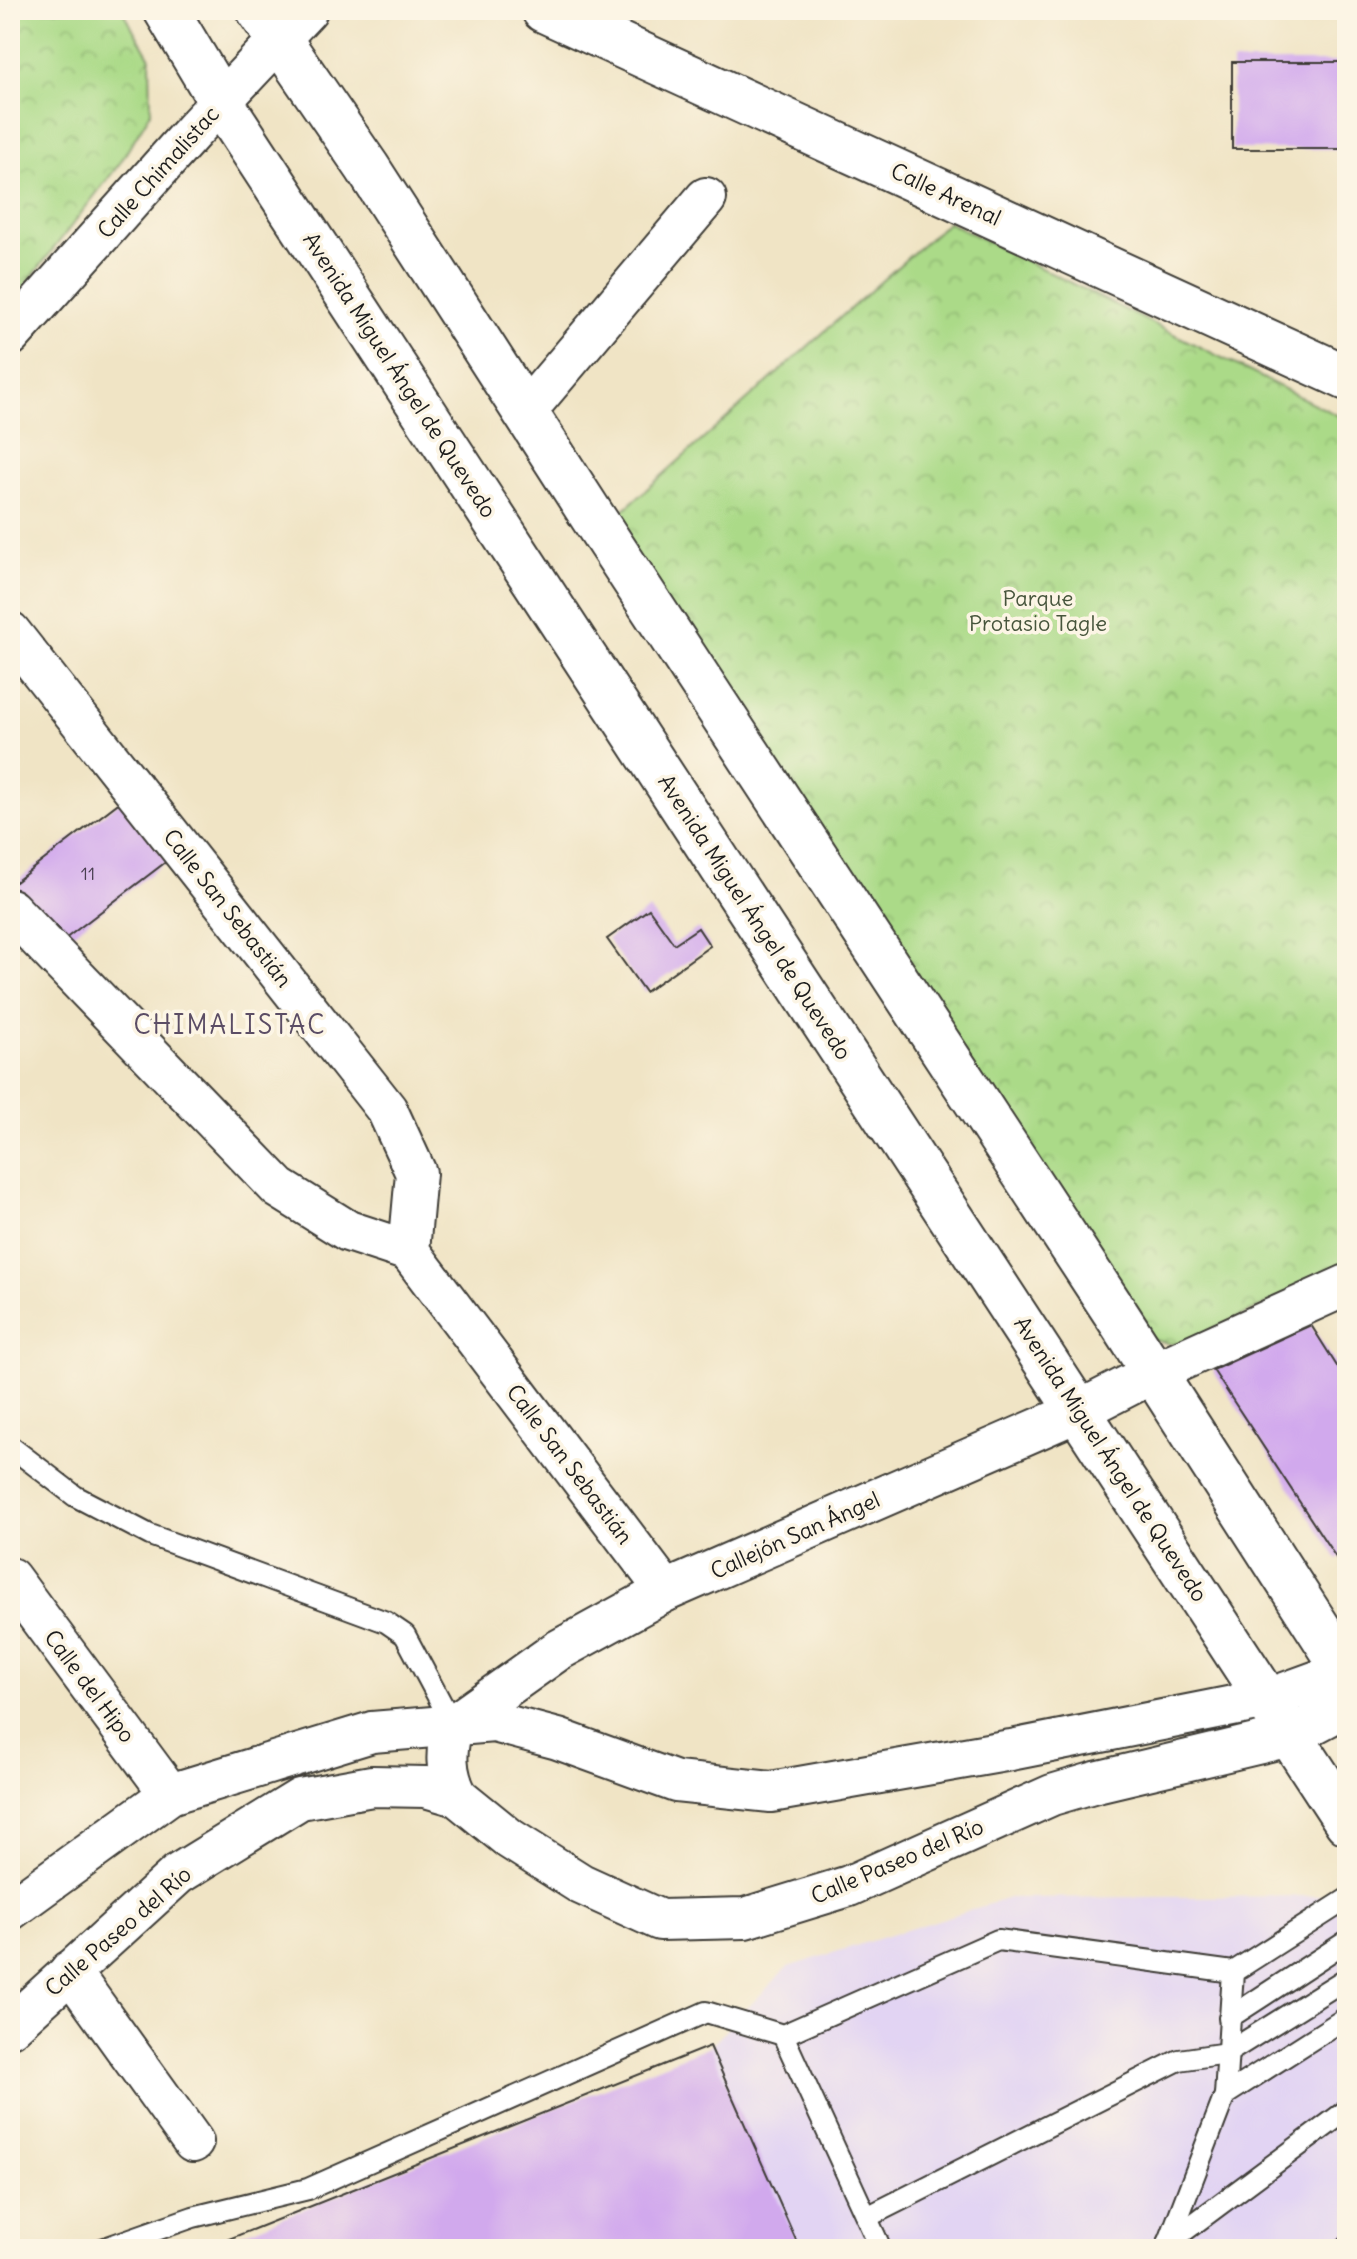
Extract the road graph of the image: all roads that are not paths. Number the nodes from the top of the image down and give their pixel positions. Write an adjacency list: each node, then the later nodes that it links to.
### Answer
1 (166, 10): 4 (main road, Avenida Miguel Ángel de Quevedo)
2 (544, 10): 7 (main road, Calle Arenal)
3 (282, 20): 4 (street, Calle Chimalistac); 8 (main road)
4 (221, 102): 6 (street, Calle Chimalistac); 14 (main road, Avenida Miguel Ángel de Quevedo)
5 (706, 198): 8 (street)
6 (10, 336)
7 (1347, 378)
8 (525, 412): 13 (main road)
9 (14, 645): 11 (street, Calle San Sebastián)
10 (10, 909): 11 (street)
11 (409, 1251): 17 (street, Calle San Sebastián)
12 (1347, 1285): 13 (street, Callejón San Ángel)
13 (1153, 1373): 14 (street, Callejón San Ángel); 18 (main road)
14 (1079, 1411): 17 (street, Callejón San Ángel); 19 (main road, Avenida Miguel Ángel de Quevedo)
15 (10, 1446): 20 (lane)
16 (10, 1578): 24 (street, Calle del Hipo)
17 (666, 1591): 20 (street, Callejón San Ángel)
18 (1346, 1683): 19 (street); 21 (street, Calle Paseo del Río)
19 (1268, 1699): 21 (main road, Avenida Miguel Ángel de Quevedo); 22 (street)
20 (453, 1725): 22 (street); 24 (street); 25 (street)
21 (1290, 1736): 23 (street, Calle Paseo del Río); 26 (main road, Avenida Miguel Ángel de Quevedo)
22 (1071, 1739): 23 (street)
23 (1081, 1786): 25 (street, Calle Paseo del Río)
24 (170, 1794): 28 (street)
25 (457, 1796): 30 (street, Calle Paseo del Río)
26 (1347, 1822)
27 (1347, 1899): 31 (lane)
28 (12, 1905)
29 (1347, 1941): 34 (lane)
30 (70, 1971): 35 (street, Calle Paseo del Río); 40 (street)
31 (1233, 1972): 34 (lane); 36 (lane)
32 (1347, 1978): 37 (lane)
33 (1347, 2017): 38 (lane)
34 (1229, 2018): 37 (lane)
35 (10, 2027)
36 (783, 2035): 41 (lane); 43 (lane)
37 (1227, 2053): 38 (lane); 41 (lane)
38 (1225, 2095): 42 (lane)
39 (1347, 2110): 42 (lane)
40 (193, 2142)
41 (867, 2217): 44 (lane)
42 (1167, 2246)
43 (102, 2249)
44 (881, 2249)

